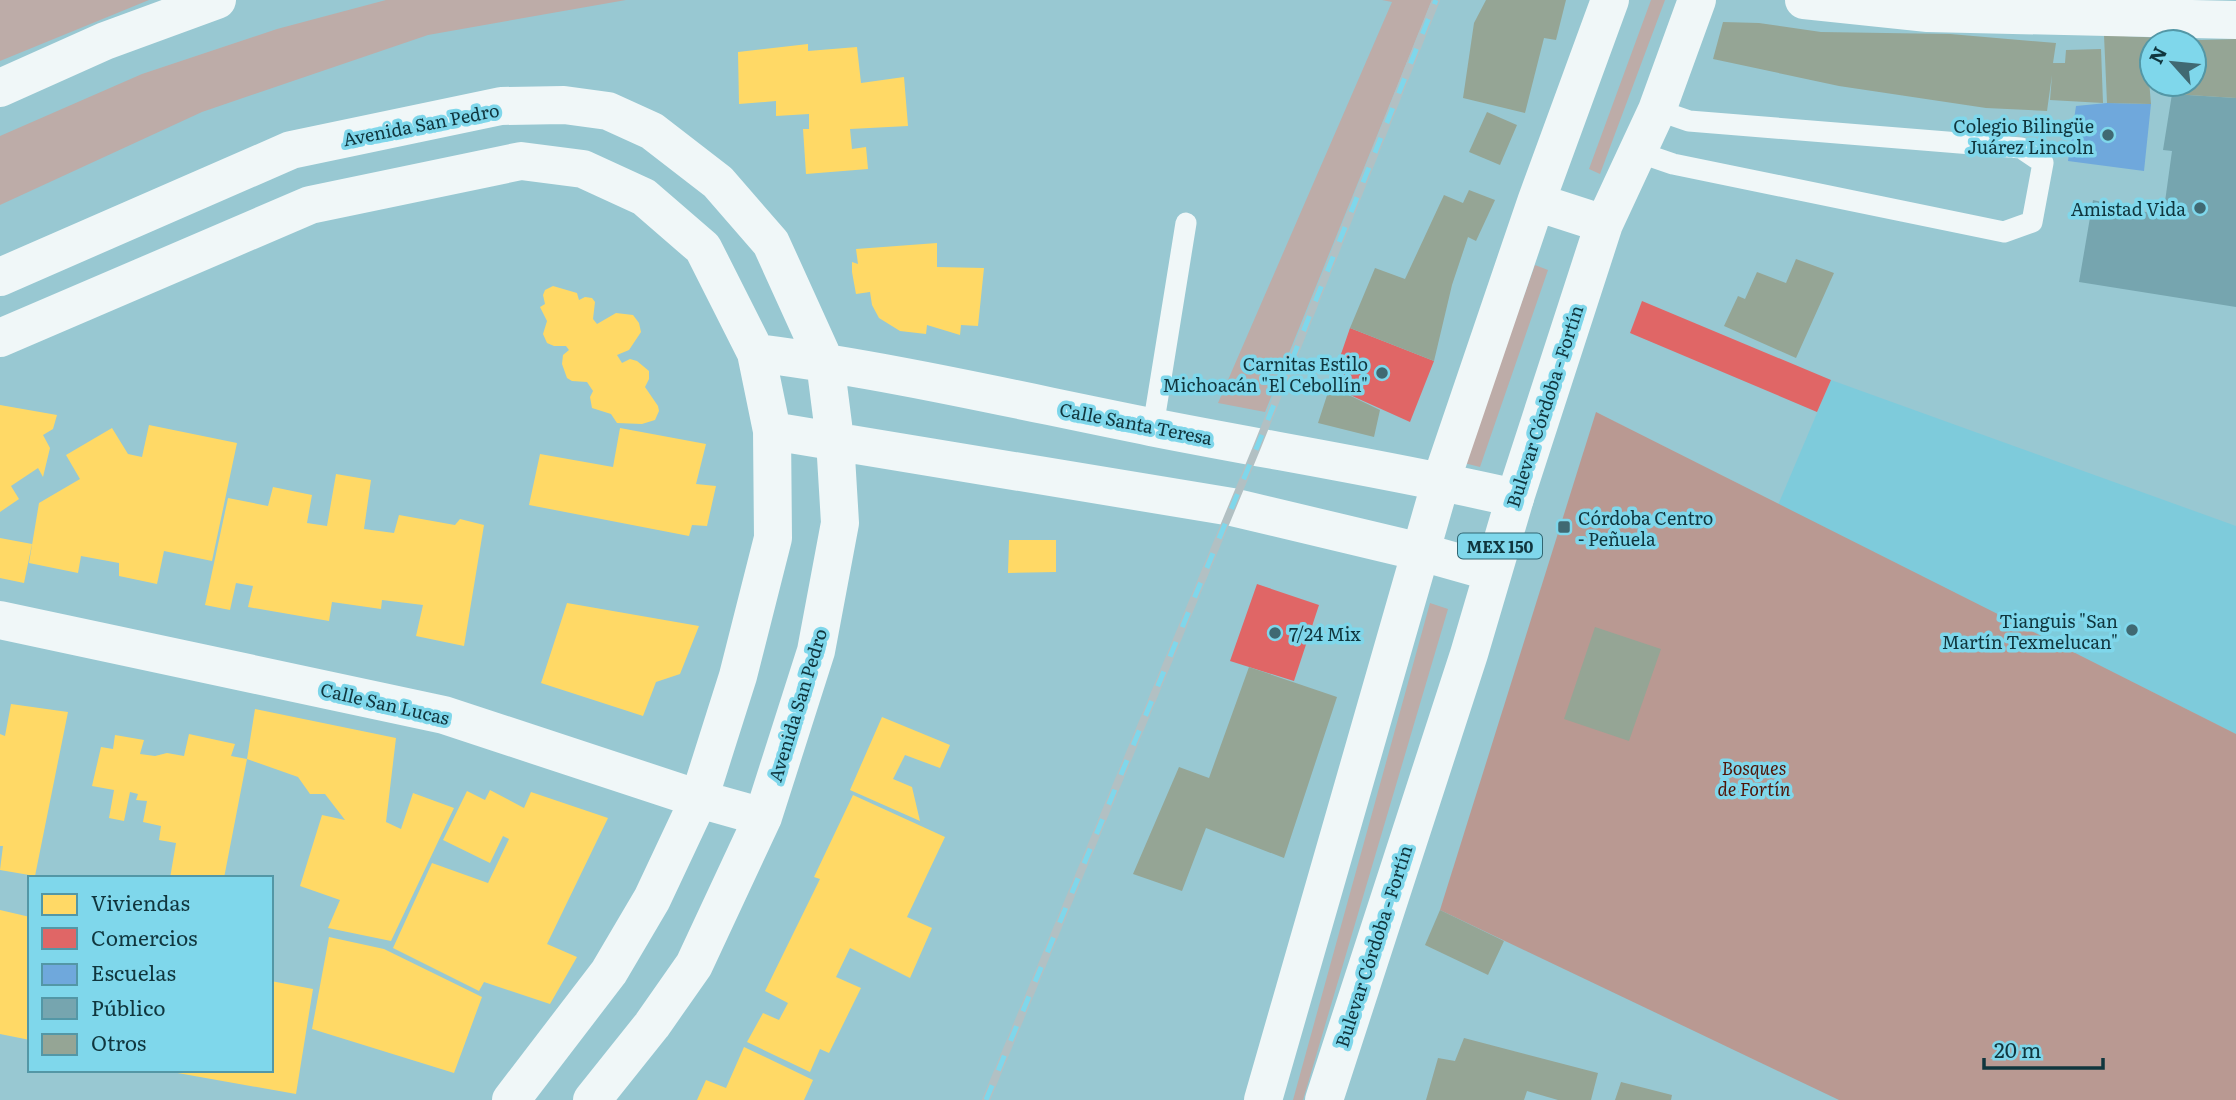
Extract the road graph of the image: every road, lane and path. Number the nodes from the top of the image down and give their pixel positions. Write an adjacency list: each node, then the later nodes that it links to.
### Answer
1 (217, 0): 6 (main road)
2 (1610, 0): 9 (main road)
3 (1697, 0): 7 (main road, Bulevar Córdoba - Fortín / MEX 150)
4 (1804, 0): 5 (main road)
5 (2236, 20)
6 (0, 89)
7 (1657, 110): 8 (main road, Bulevar Córdoba - Fortín / MEX 150); 8 (lane)
8 (1638, 152): 11 (main road, Bulevar Córdoba - Fortín / MEX 150)
9 (1536, 202): 11 (main road); 19 (main road)
10 (1186, 223): 16 (lane)
11 (1604, 224): 20 (main road, Bulevar Córdoba - Fortín / MEX 150)
12 (0, 277): 15 (main road, Avenida San Pedro)
13 (0, 338): 14 (main road)
14 (756, 352): 15 (main road, Calle Santa Teresa); 17 (main road)
15 (825, 362): 16 (main road, Calle Santa Teresa); 18 (main road, Avenida San Pedro)
16 (1153, 427): 19 (main road, Calle Santa Teresa)
17 (772, 431): 18 (main road); 24 (main road)
18 (835, 440): 21 (main road); 25 (main road, Avenida San Pedro)
19 (1441, 481): 20 (main road, Calle Santa Teresa); 21 (main road)
20 (1515, 498): 22 (main road, Bulevar Córdoba - Fortín / MEX 150)
21 (1421, 552): 22 (main road); 28 (main road)
22 (1492, 572): 29 (main road, Bulevar Córdoba - Fortín / MEX 150)
23 (0, 620): 24 (main road, Calle San Lucas)
24 (699, 799): 25 (main road, Calle San Lucas); 26 (main road)
25 (763, 817): 27 (main road, Avenida San Pedro)
26 (510, 1100)
27 (592, 1100)
28 (1264, 1100)
29 (1324, 1100)

